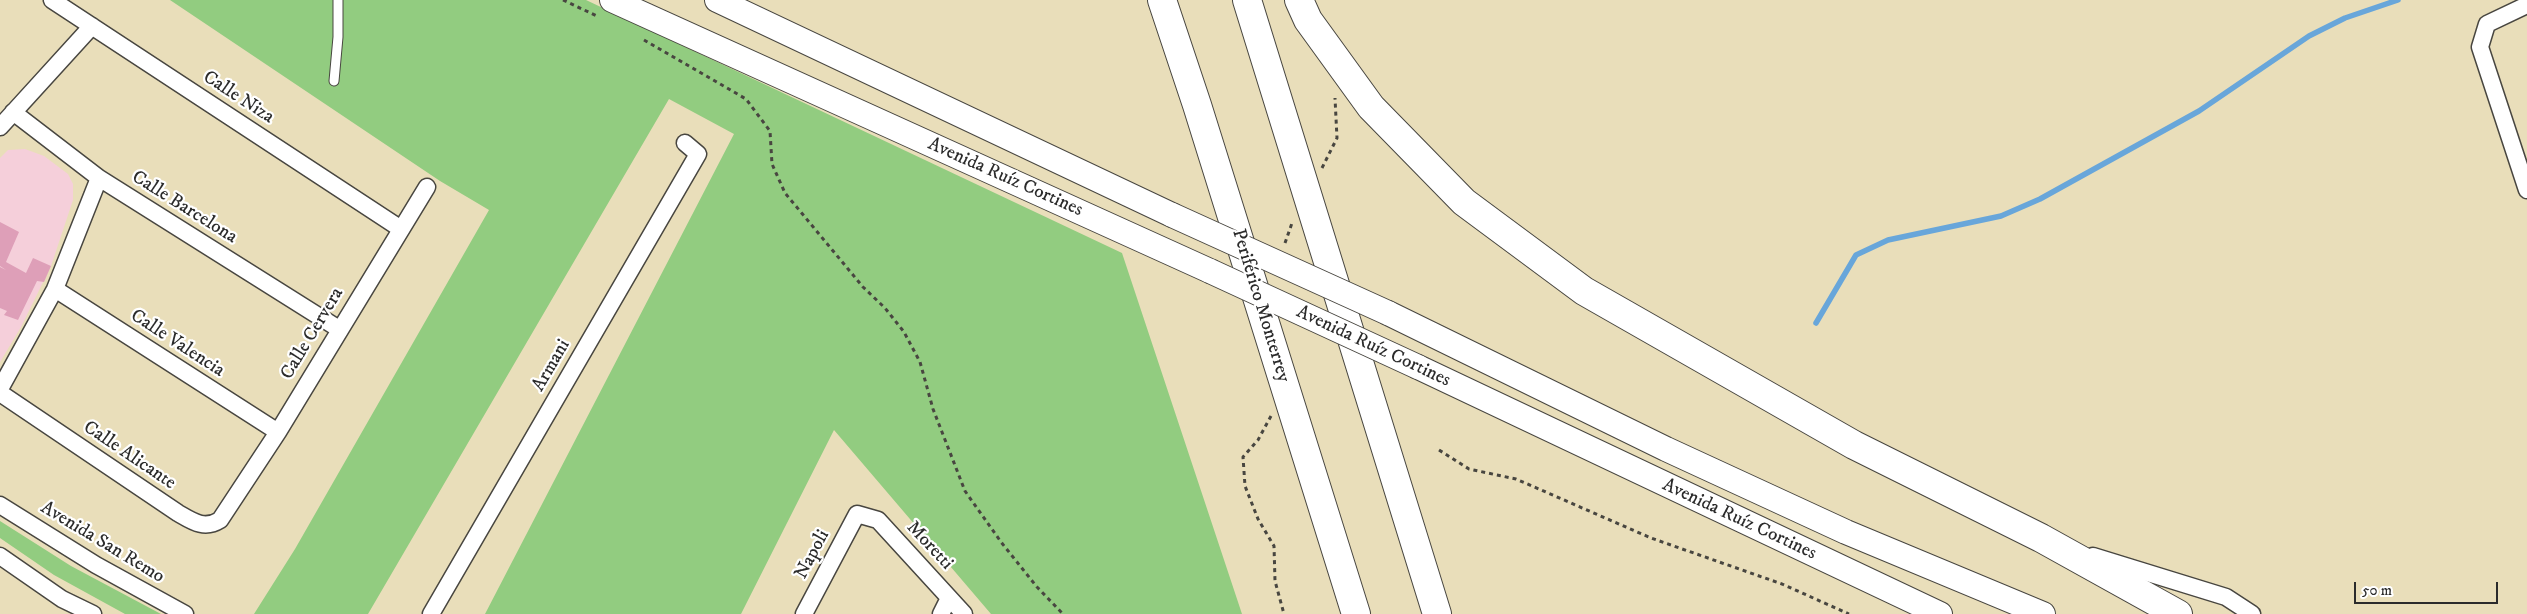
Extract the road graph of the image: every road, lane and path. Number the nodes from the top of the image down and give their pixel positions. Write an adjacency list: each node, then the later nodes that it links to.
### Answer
1 (52, 0): 11 (street, Calle Niza)
2 (338, 0): 13 (lane)
3 (563, 0): 10 (path)
4 (717, 0): 50 (main road, Avenida Ruíz Cortines, bridge)
5 (1162, 0): 46 (highway, Periférico Monterrey)
6 (1247, 0): 47 (highway)
7 (1300, 0): 30 (highway)
8 (1312, 0): 30 (street)
9 (2527, 5): 21 (street)
10 (610, 11): 49 (main road, Avenida Ruíz Cortines, bridge)
11 (92, 26): 15 (street); 23 (street, Calle Niza)
12 (643, 40): 44 (path)
13 (334, 81)
14 (1332, 92): 18 (path)
15 (13, 112): 16 (street); 19 (street, Calle Barcelona)
16 (0, 127)
17 (685, 143): 40 (street, Armani)
18 (1321, 171)
19 (99, 178): 25 (street); 26 (street, Calle Barcelona)
20 (427, 187): 23 (street, Calle Cervera)
21 (2527, 190)
22 (1296, 216): 24 (path)
23 (401, 228): 26 (street, Calle Cervera)
24 (1284, 246)
25 (55, 289): 27 (street); 29 (street, Calle Valencia)
26 (339, 329): 29 (street, Calle Cervera)
27 (0, 391): 32 (street, Calle Alicante)
28 (1271, 408): 45 (path)
29 (278, 432): 32 (street, Calle Cervera)
30 (1854, 445): 35 (highway)
31 (1439, 450): 48 (path)
32 (233, 500)
33 (0, 505): 39 (street, Avenida San Remo)
34 (857, 514): 37 (street, Moretti); 41 (street, Napoli)
35 (2041, 538): 51 (highway); 52 (street)
36 (0, 556): 38 (street)
37 (949, 598): 42 (street); 43 (street, Moretti)
38 (93, 614)
39 (185, 614)
40 (431, 614)
41 (804, 614)
42 (941, 614)
43 (964, 614)
44 (1064, 614)
45 (1284, 614)
46 (1356, 614)
47 (1437, 614)
48 (1849, 614)
49 (1940, 614)
50 (2043, 614)
51 (2178, 614)
52 (2252, 614)

